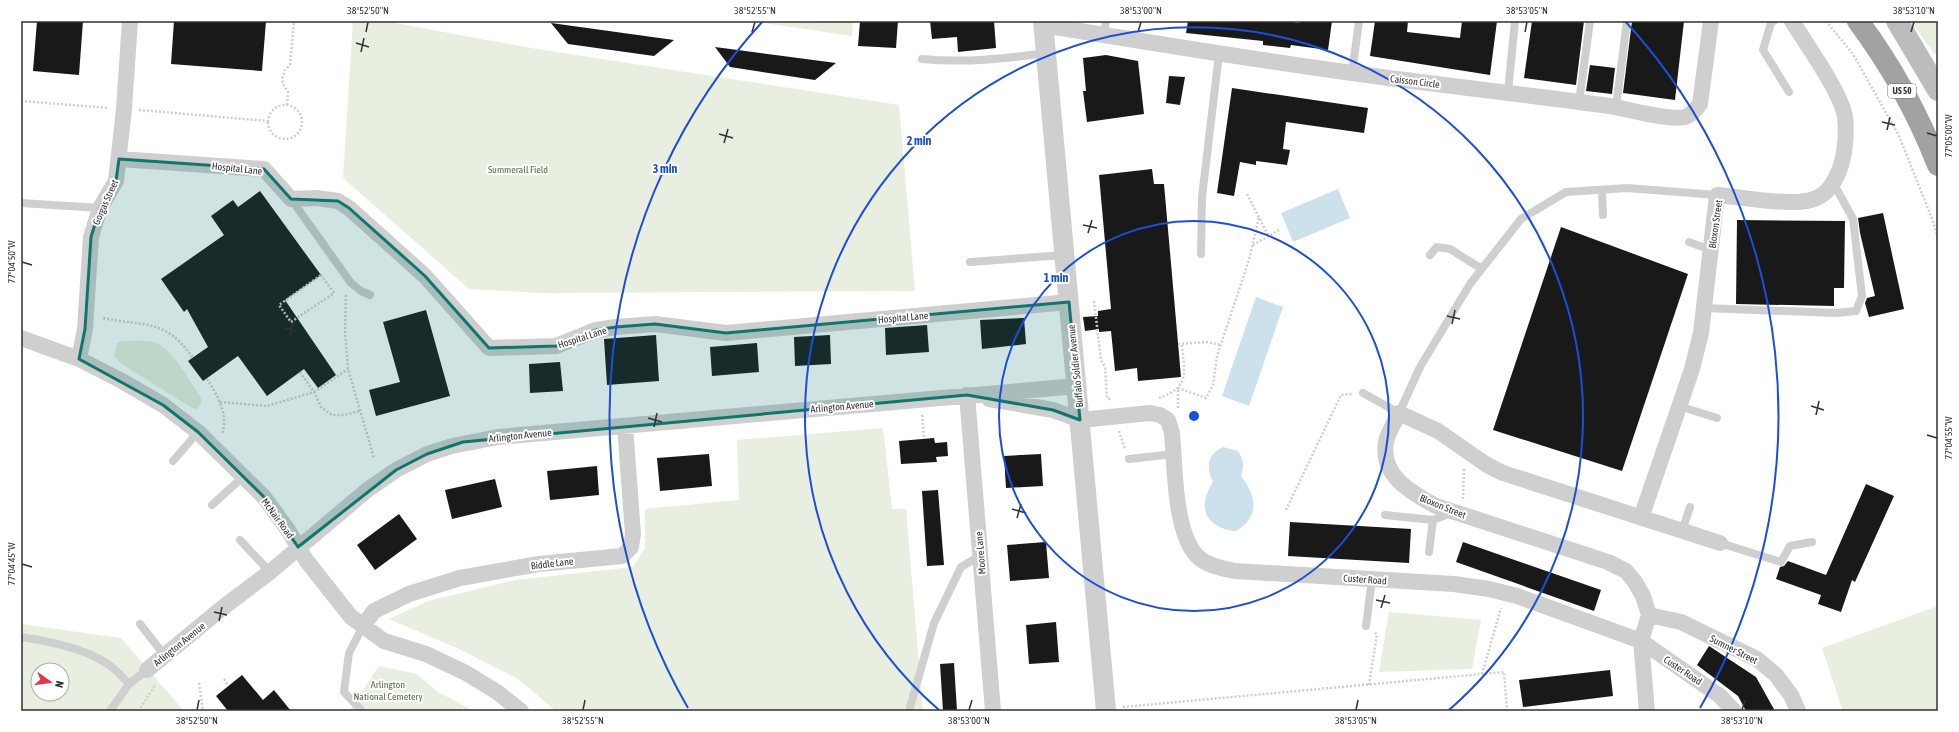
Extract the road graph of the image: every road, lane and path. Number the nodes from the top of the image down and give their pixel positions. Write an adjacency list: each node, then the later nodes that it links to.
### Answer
1 (130, 21): 29 (street, Gorgas Street)
2 (294, 21): 24 (path)
3 (1359, 21): 18 (lane)
4 (1515, 21): 20 (lane)
5 (1590, 21): 23 (lane)
6 (1627, 21): 25 (lane)
7 (1711, 21): 25 (street, Caisson Circle)
8 (1774, 21): 21 (lane)
9 (1792, 21): 31 (street, Bloxon Street)
10 (1826, 21): 42 (path)
11 (1858, 21): 30 (highway, US 50)
12 (1896, 21): 19 (main road)
13 (1043, 23): 14 (street, Caisson Circle); 15 (street, Buffalo Soldier Avenue)
14 (1105, 28): 16 (street, Caisson Circle)
15 (1046, 53): 17 (lane); 47 (street, Buffalo Soldier Avenue)
16 (1219, 54): 18 (street, Caisson Circle); 46 (lane)
17 (922, 59)
18 (1352, 73): 20 (street, Caisson Circle)
19 (1938, 90)
20 (1508, 92): 23 (street, Caisson Circle)
21 (1789, 92)
22 (21, 101): 26 (path)
23 (1579, 102): 25 (street, Caisson Circle)
24 (287, 105): 28 (path); 28 (path)
25 (1616, 107)
26 (111, 108)
27 (133, 110): 28 (path)
28 (268, 121)
29 (119, 159): 35 (street, Hospital Lane); 37 (street, Gorgas Street)
30 (1938, 165)
31 (1834, 184): 34 (street, Bloxon Street); 57 (lane)
32 (1602, 190): 34 (lane); 38 (lane); 50 (lane)
33 (1247, 194): 39 (path)
34 (1717, 195): 45 (street, Bloxon Street)
35 (292, 199): 53 (lane); 56 (street, Hospital Lane)
36 (21, 203): 37 (lane)
37 (100, 208): 64 (street, Gorgas Street)
38 (1603, 215)
39 (1259, 217): 41 (path); 44 (path)
40 (1280, 230): 41 (path)
41 (1268, 235): 44 (path)
42 (1938, 239)
43 (1688, 242): 45 (lane)
44 (1253, 245): 62 (path)
45 (1711, 250): 57 (street, Bloxon Street)
46 (1201, 254)
47 (1064, 255): 49 (lane); 56 (street, Buffalo Soldier Avenue)
48 (1430, 255): 50 (lane)
49 (970, 262)
50 (1482, 269): 80 (lane)
51 (326, 274): 52 (path)
52 (323, 276): 52 (path)
53 (351, 283): 54 (lane); 65 (path)
54 (370, 295)
55 (1094, 301): 76 (path)
56 (1069, 302): 68 (street, Buffalo Soldier Avenue)
57 (1704, 308): 77 (street, Bloxon Street)
58 (103, 318): 63 (path)
59 (21, 338): 64 (street, McNair Road)
60 (1178, 344): 61 (path)
61 (1182, 344): 62 (path); 69 (path)
62 (1221, 345): 69 (path)
63 (193, 358)
64 (79, 359): 85 (street, McNair Road)
65 (348, 369): 70 (path); 78 (path)
66 (300, 372): 70 (path)
67 (207, 379): 75 (path)
68 (1077, 386): 72 (street, Arlington Avenue); 82 (street, Buffalo Soldier Avenue)
69 (1178, 388): 74 (path); 79 (path)
70 (314, 392): 75 (path); 78 (path)
71 (1363, 394): 80 (lane); 96 (path)
72 (967, 395): 73 (street, Arlington Avenue); 82 (street, Arlington Avenue); 107 (street, Moore Lane)
73 (920, 399): 83 (street, Arlington Avenue); 87 (path)
74 (1153, 400)
75 (220, 402): 86 (path)
76 (1117, 403)
77 (1679, 406): 81 (lane); 99 (street, Bloxon Street)
78 (360, 410): 90 (path)
79 (1178, 413)
80 (1399, 413): 88 (street); 97 (street, Bloxon Street)
81 (1717, 418)
82 (1080, 420): 89 (street, Custer Road); 126 (street, Buffalo Soldier Avenue)
83 (625, 426): 105 (street, Arlington Avenue); 113 (street, Biddle Lane)
84 (1118, 429): 91 (path)
85 (198, 432): 92 (lane); 93 (street, McNair Road)
86 (221, 436)
87 (924, 439)
88 (1465, 450): 97 (path); 99 (street)
89 (1174, 454): 91 (lane); 109 (street, Custer Road)
90 (374, 458)
91 (1129, 459)
92 (173, 461)
93 (244, 476): 94 (lane); 105 (street, McNair Road)
94 (212, 505)
95 (1690, 507): 101 (lane)
96 (1286, 510)
97 (1458, 513): 100 (lane); 111 (street, Bloxon Street)
98 (1385, 514): 100 (lane)
99 (1641, 518): 101 (street)
100 (1433, 520): 106 (lane)
101 (1682, 531): 104 (street)
102 (240, 540): 108 (lane)
103 (1812, 542): 104 (lane)
104 (1720, 543)
105 (298, 547): 108 (street, Arlington Avenue); 113 (street, McNair Road)
106 (1429, 552)
107 (980, 556): 132 (lane); 133 (street, Moore Lane)
108 (270, 572): 117 (street, Arlington Avenue)
109 (1372, 579): 110 (street, Custer Road); 114 (lane)
110 (1506, 593): 116 (street, Custer Road); 119 (path)
111 (1648, 615): 116 (street); 137 (street, Sumner Street)
112 (140, 624): 117 (lane)
113 (363, 626): 130 (lane); 131 (street, McNair Road)
114 (1366, 626): 124 (path)
115 (21, 637): 123 (lane)
116 (1641, 641): 135 (street); 136 (street, Custer Road)
117 (165, 656): 118 (street, Arlington Avenue)
118 (147, 670): 123 (lane)
119 (1482, 674): 124 (path); 134 (path)
120 (224, 680): 125 (path)
121 (158, 682): 128 (path)
122 (200, 683): 129 (path)
123 (128, 684): 127 (lane)
124 (1369, 685): 126 (path)
125 (228, 686)
126 (1112, 709)
127 (110, 711)
128 (138, 711)
129 (203, 711)
130 (362, 711)
131 (521, 711)
132 (909, 711)
133 (993, 711)
134 (1507, 711)
135 (1647, 711)
136 (1734, 711)
137 (1798, 711)

